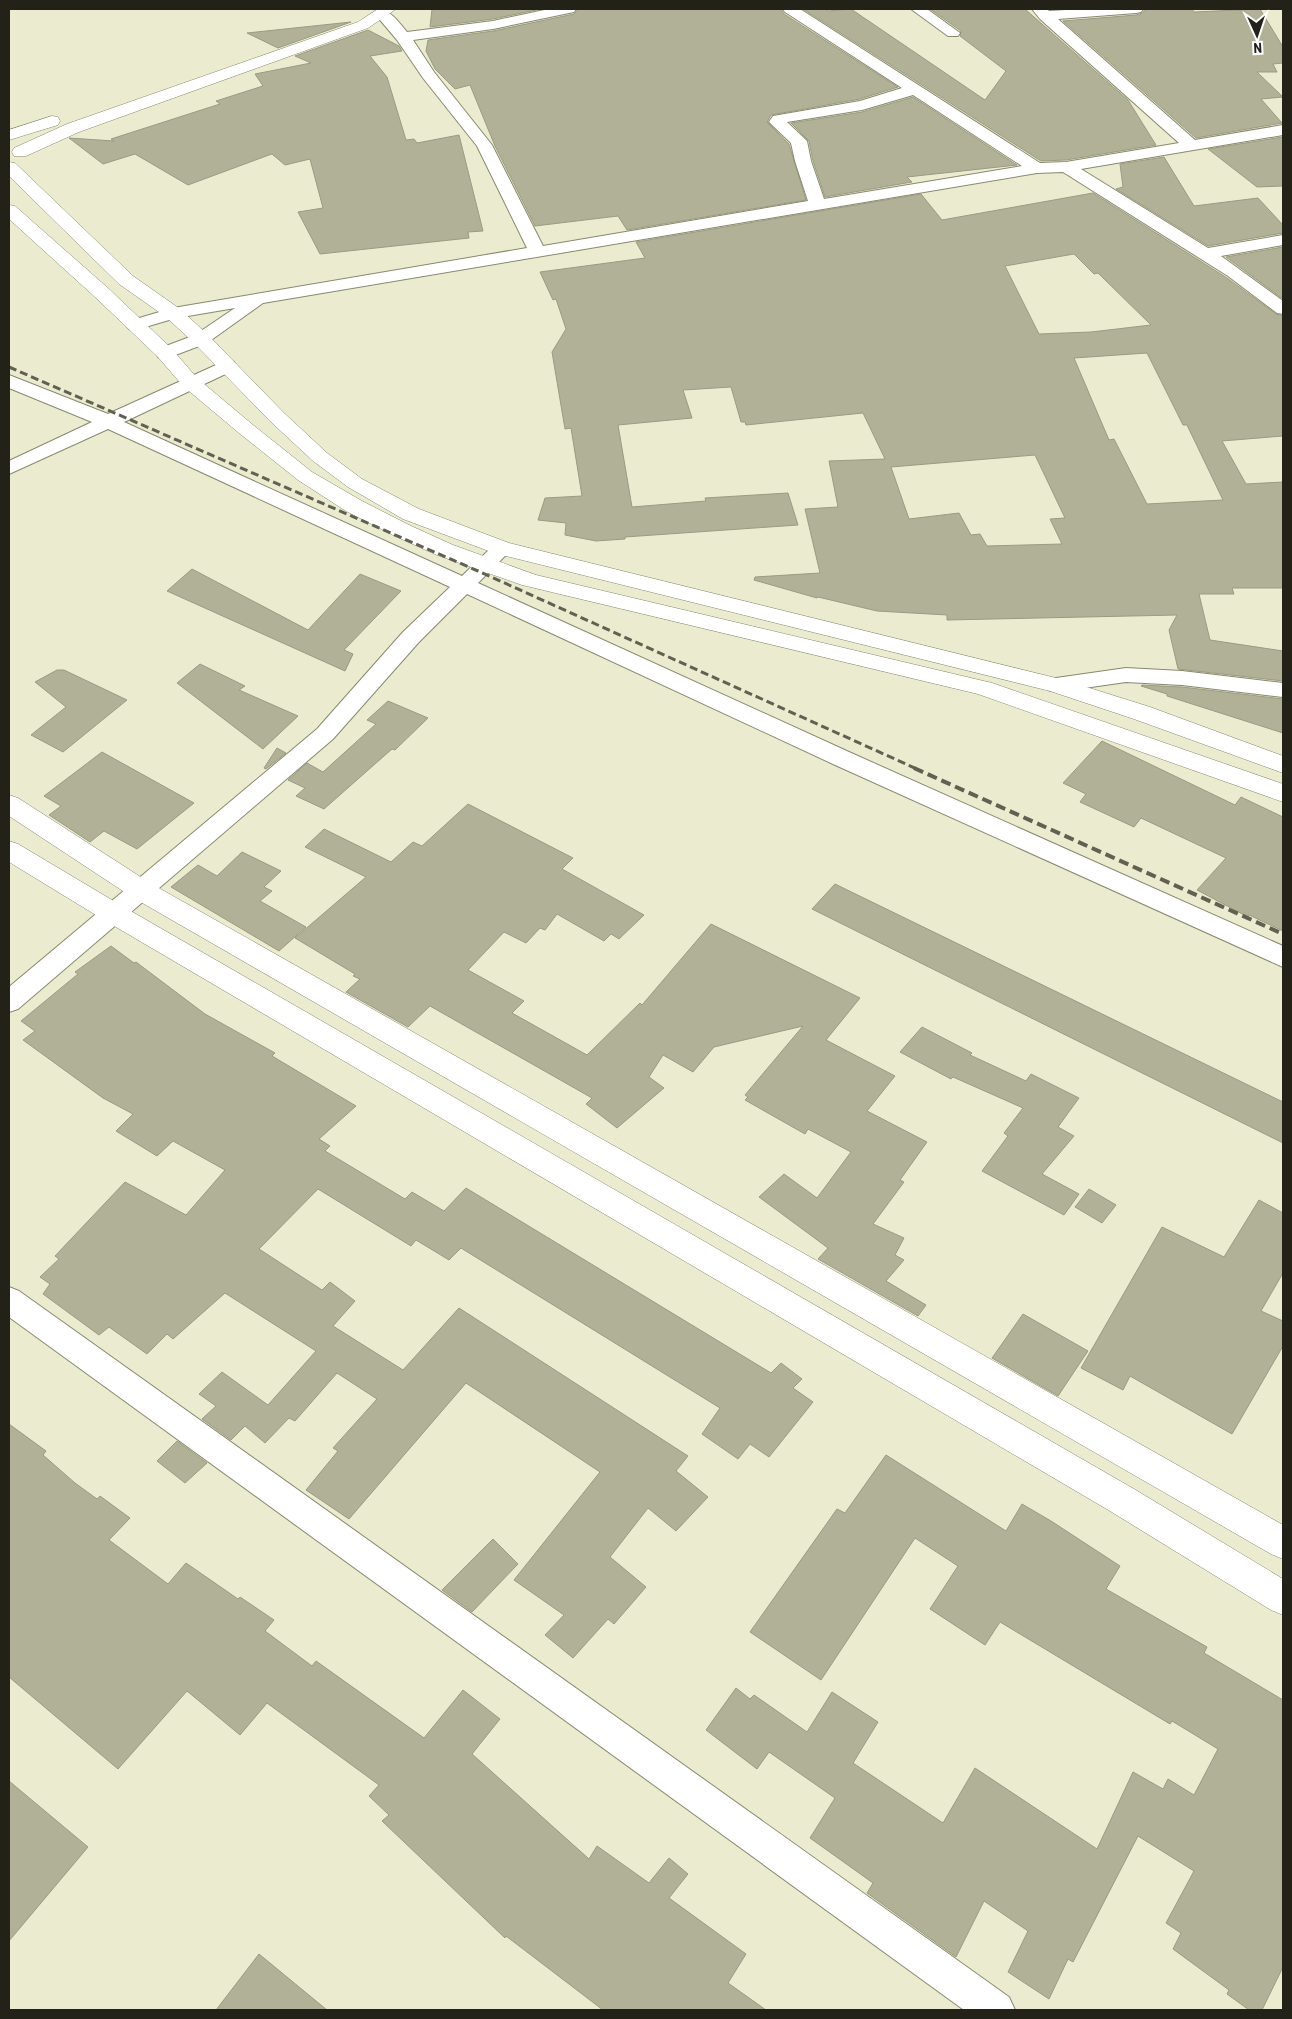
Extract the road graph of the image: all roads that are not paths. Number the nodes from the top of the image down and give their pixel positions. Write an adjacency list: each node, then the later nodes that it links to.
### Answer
1 (363, 9): 12 (street)
2 (569, 9): 9 (street)
3 (790, 9): 10 (street)
4 (918, 9): 8 (street)
5 (1136, 9): 7 (street)
6 (385, 11): 9 (street); 14 (street)
7 (1042, 12): 13 (street)
8 (953, 33)
9 (403, 37): 20 (street)
10 (916, 89): 16 (street); 17 (street)
11 (1283, 130): 13 (street)
12 (9, 135)
13 (1192, 146): 15 (street)
14 (12, 156): 24 (street)
15 (1066, 167): 16 (street); 21 (street)
16 (1037, 168): 17 (street)
17 (818, 205): 20 (street)
18 (9, 210): 25 (street)
19 (1283, 240): 21 (street)
20 (537, 252): 22 (street)
21 (1206, 254): 23 (street)
22 (261, 298): 24 (street); 26 (street)
23 (1283, 309)
24 (173, 313): 25 (street); 26 (street)
25 (135, 325): 27 (street)
26 (201, 339): 27 (street); 28 (street)
27 (165, 353): 30 (street)
28 (227, 366): 30 (street); 33 (street)
29 (9, 381): 31 (street)
30 (190, 382): 31 (street); 34 (street)
31 (107, 421): 32 (street); 35 (street)
32 (9, 468)
33 (502, 548): 34 (street); 36 (street)
34 (485, 564): 35 (street); 39 (street)
35 (464, 585): 42 (street); 44 (street)
36 (1056, 685): 37 (street); 38 (street)
37 (1283, 690)
38 (1283, 765)
39 (1283, 794)
40 (9, 804): 42 (street)
41 (9, 850): 43 (street)
42 (140, 890): 43 (street); 47 (street)
43 (113, 913): 45 (street); 48 (street)
44 (1283, 957)
45 (9, 1002)
46 (9, 1300): 49 (street)
47 (1283, 1543)
48 (1283, 1598)
49 (996, 2010)

